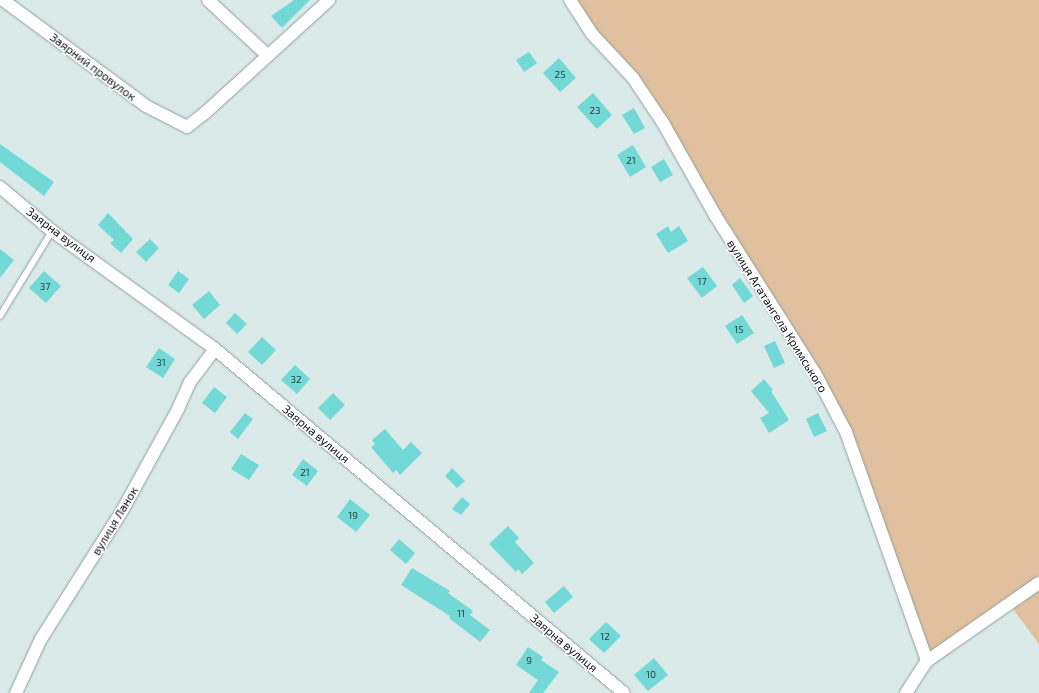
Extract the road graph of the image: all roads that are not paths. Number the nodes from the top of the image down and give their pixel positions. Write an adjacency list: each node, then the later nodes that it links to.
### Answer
1 (3, 0): 5 (street, Заярний провулок)
2 (208, 0): 5 (street)
3 (329, 0): 5 (street)
4 (570, 0): 11 (street, вулиця Агатангела Кримського)
5 (267, 55)
6 (0, 187): 7 (street, Заярна вулиця)
7 (52, 231): 8 (lane); 9 (street, Заярна вулиця)
8 (0, 316)
9 (215, 349): 12 (street, вулиця Ланок); 13 (street, Заярна вулиця)
10 (1039, 583): 11 (street)
11 (927, 661): 14 (street)
12 (16, 693)
13 (624, 693)
14 (906, 693)

